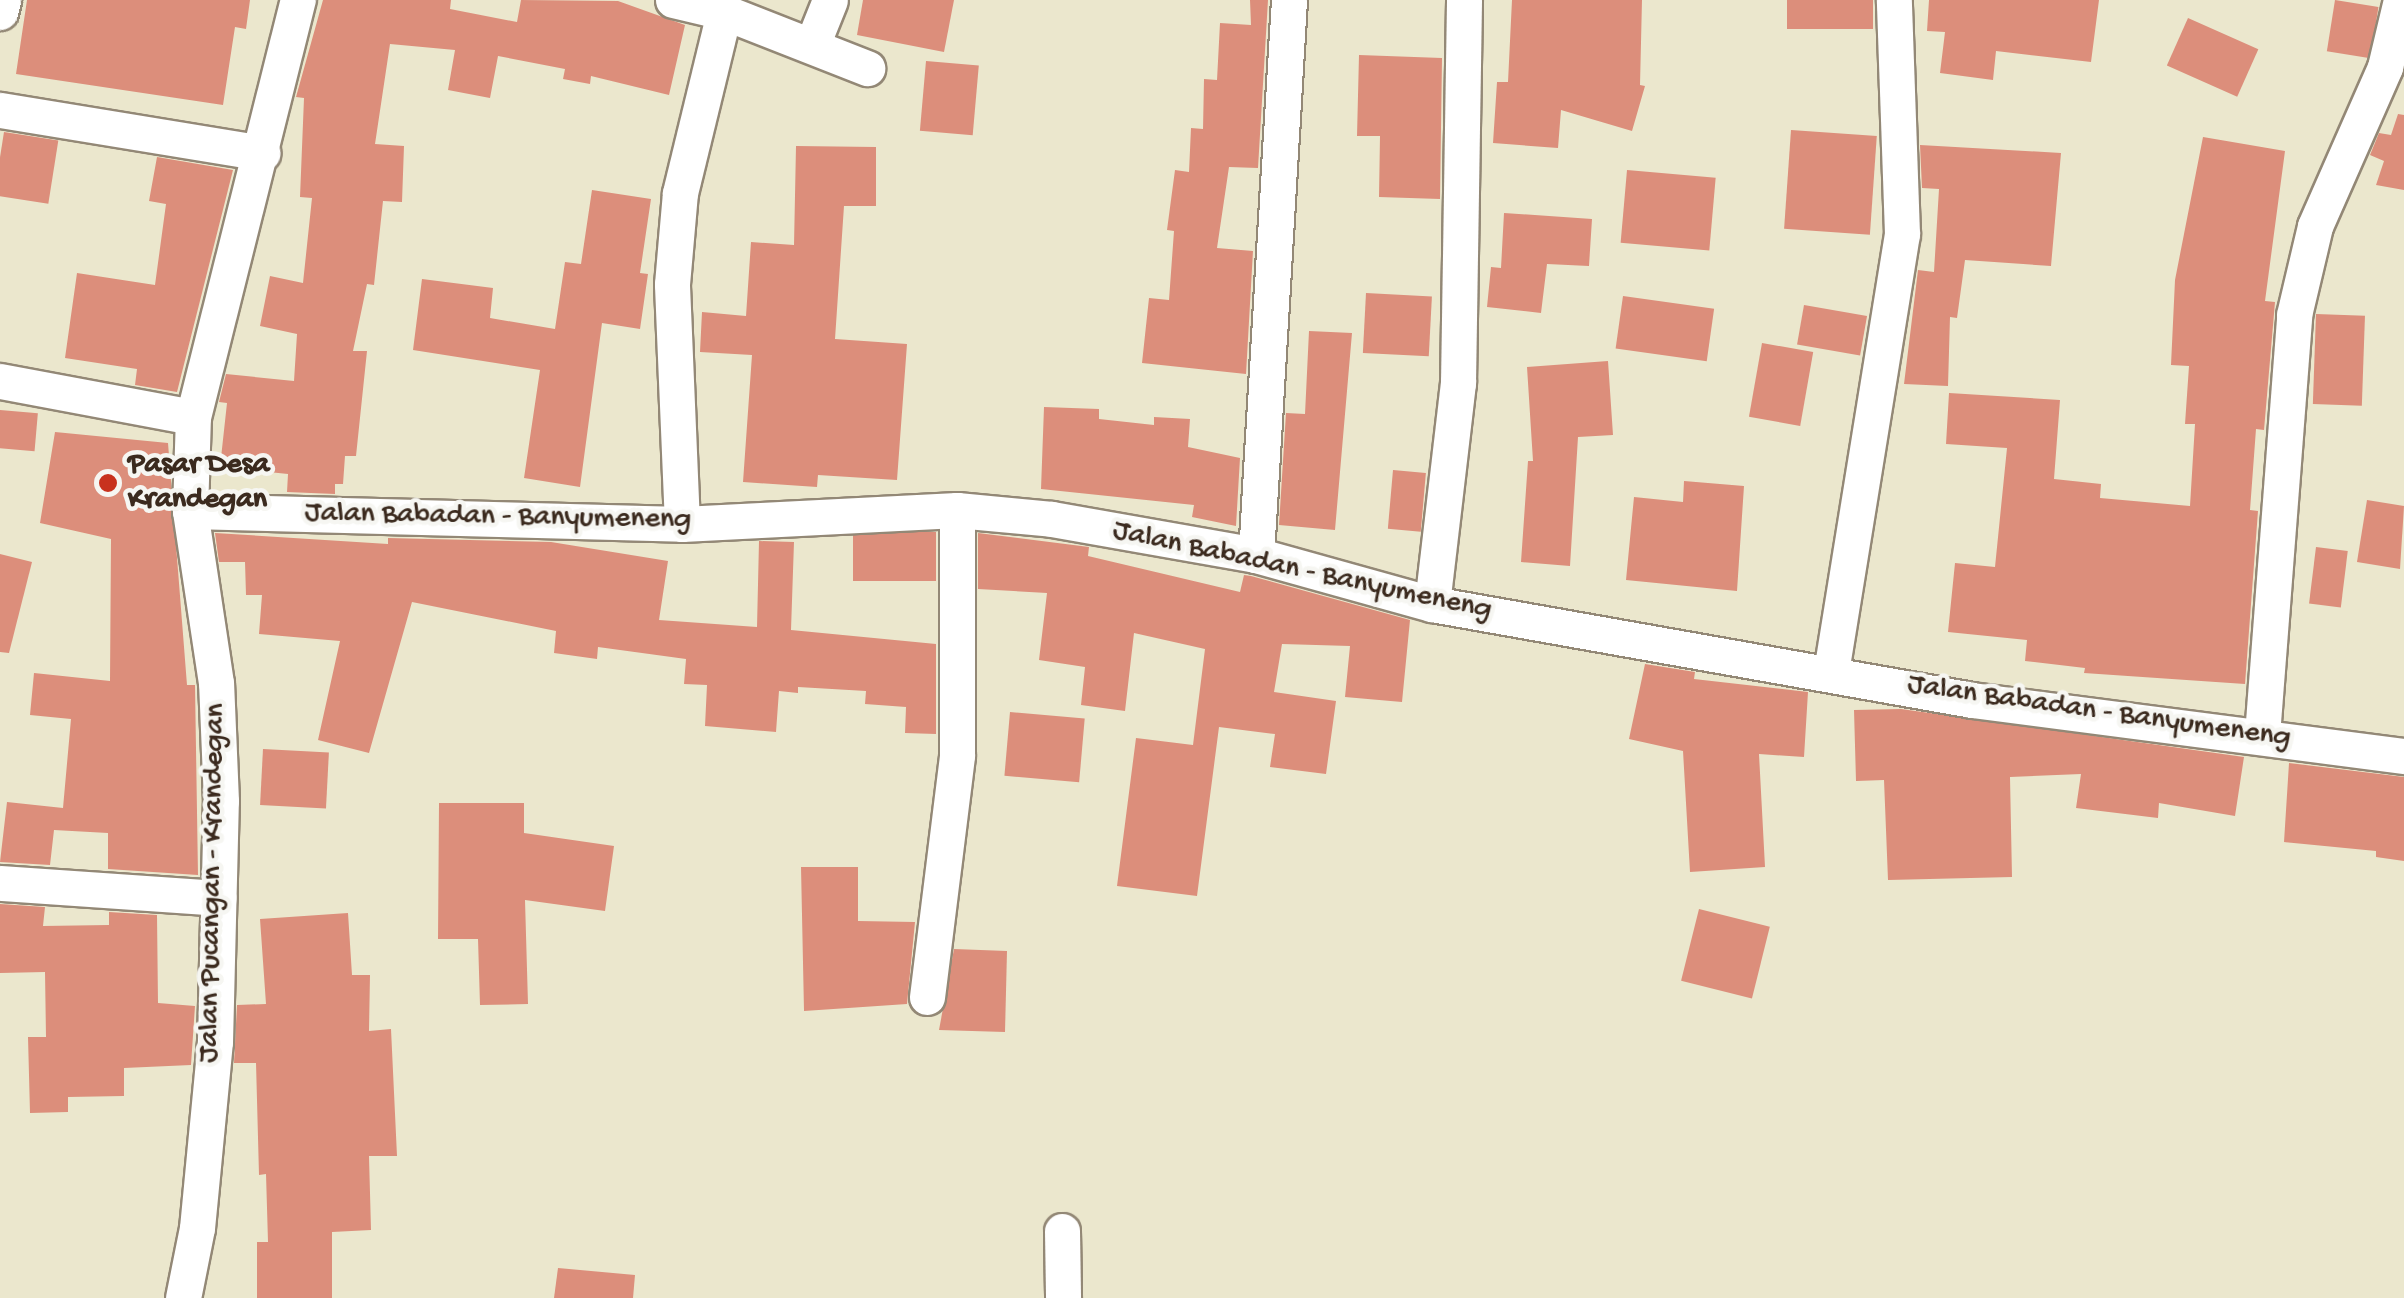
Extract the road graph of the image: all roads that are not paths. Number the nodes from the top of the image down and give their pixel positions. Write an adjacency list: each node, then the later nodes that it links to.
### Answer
1 (2, 0): 9 (street)
2 (298, 0): 14 (street, Jalan Pucangan - Krandegan)
3 (673, 0): 10 (street)
4 (830, 0): 11 (street)
5 (1289, 0): 20 (street)
6 (1464, 0): 21 (street)
7 (1894, 0): 22 (street)
8 (2401, 0): 23 (street)
9 (0, 12)
10 (724, 12): 11 (street); 19 (street)
11 (812, 46): 12 (street)
12 (867, 68)
13 (0, 110): 14 (street)
14 (263, 153): 16 (street, Jalan Pucangan - Krandegan)
15 (0, 381): 16 (street)
16 (193, 416): 18 (street, Jalan Pucangan - Krandegan)
17 (957, 510): 19 (street, Jalan Babadan - Banyumeneng); 20 (street, Jalan Babadan - Banyumeneng); 27 (street)
18 (190, 511): 19 (street, Jalan Babadan - Banyumeneng); 26 (street, Jalan Pucangan - Krandegan)
19 (682, 524)
20 (1256, 556): 21 (street, Jalan Babadan - Banyumeneng)
21 (1432, 604): 22 (street, Jalan Babadan - Banyumeneng)
22 (1831, 672): 23 (street, Jalan Babadan - Banyumeneng)
23 (2262, 735): 24 (street, Jalan Babadan - Banyumeneng)
24 (2404, 756)
25 (0, 883): 26 (street)
26 (218, 898): 29 (street, Jalan Pucangan - Krandegan)
27 (927, 997)
28 (1062, 1231): 30 (street)
29 (183, 1298)
30 (1063, 1298)

